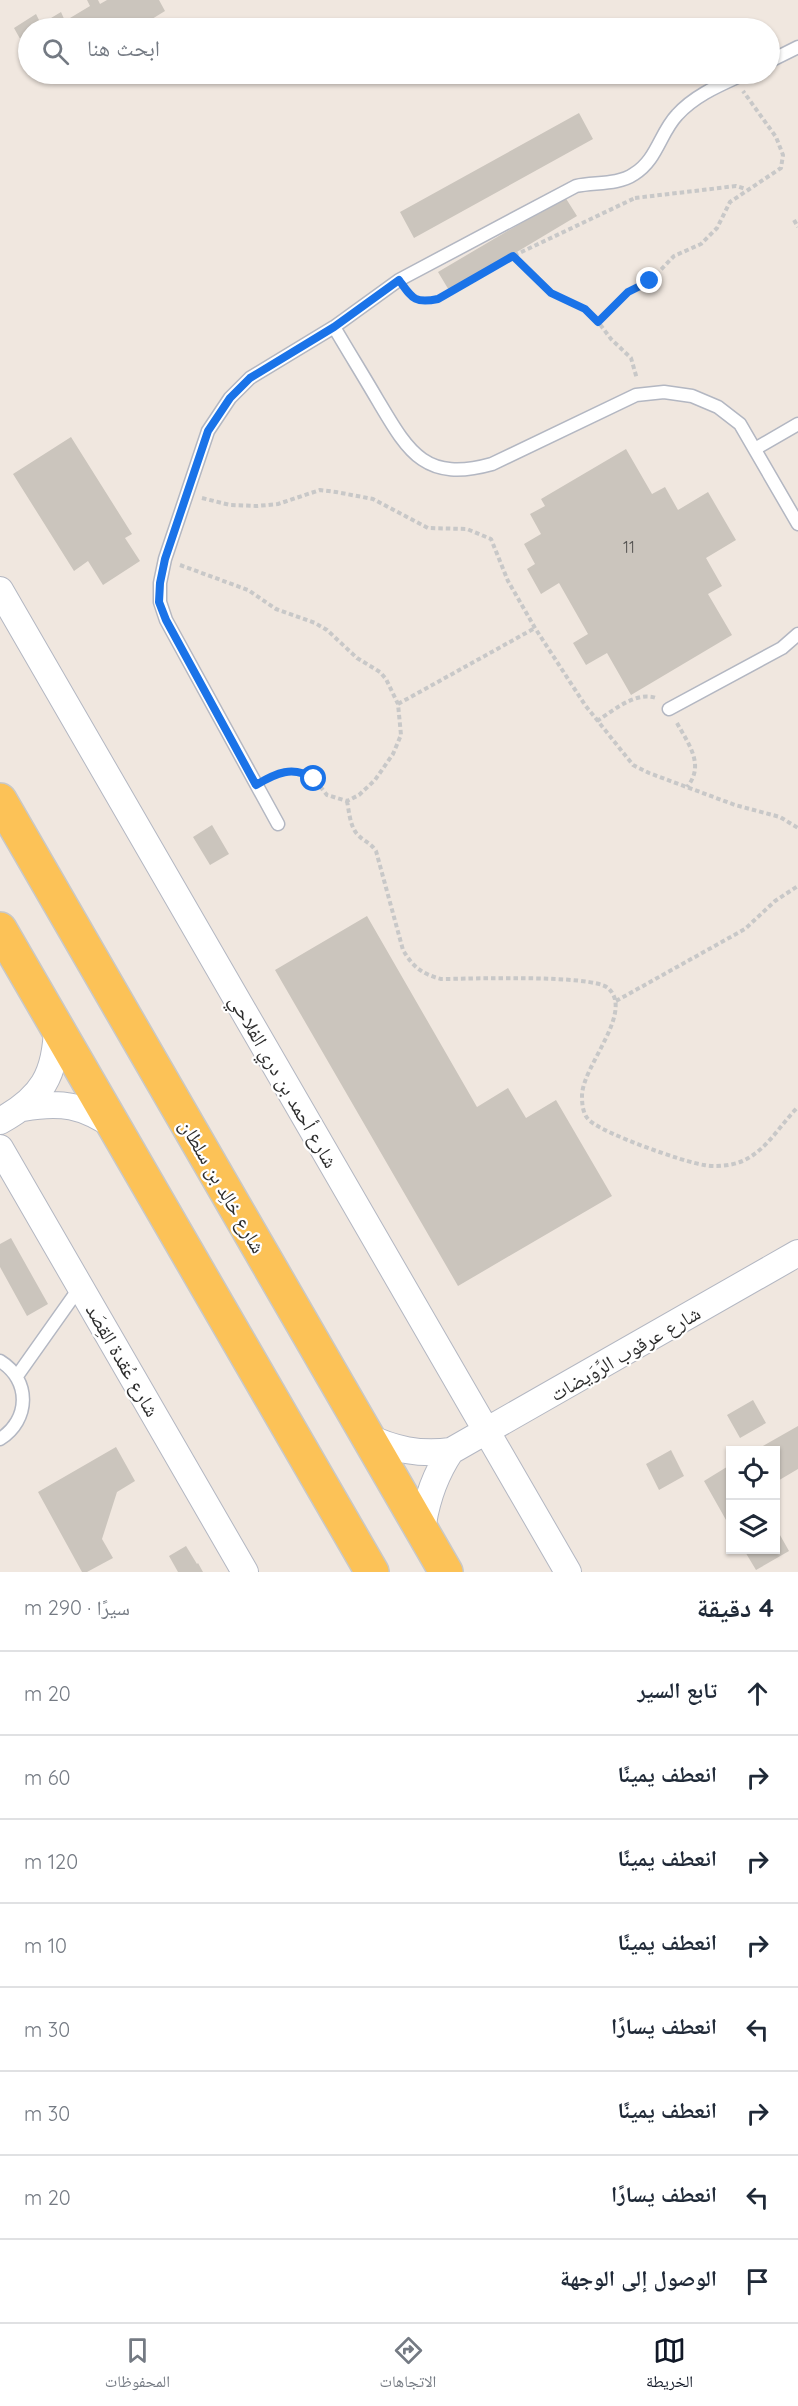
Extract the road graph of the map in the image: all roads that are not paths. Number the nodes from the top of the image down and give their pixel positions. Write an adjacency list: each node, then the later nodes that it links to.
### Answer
1 (798, 47): 2 (lane)
2 (780, 56)
3 (722, 84): 4 (lane)
4 (334, 327): 6 (lane); 12 (lane)
5 (798, 424): 6 (lane)
6 (755, 449): 7 (lane)
7 (798, 524)
8 (0, 590): 23 (street, شارع أحمد بن دري الفلاحي)
9 (798, 634): 10 (lane)
10 (669, 709)
11 (0, 800): 24 (main road, شارع خالِد بن سلطان)
12 (278, 824)
13 (0, 929): 14 (main road)
14 (57, 1026): 15 (street); 17 (main road)
15 (23, 1108): 16 (street); 17 (street)
16 (0, 1121)
17 (115, 1127): 29 (main road)
18 (0, 1148): 20 (street, شارع عُقدة القِصَد)
19 (798, 1253): 23 (street, شارع عرقوب الرِّوَيضات)
20 (81, 1286): 22 (lane); 28 (street, شارع عُقدة القِصَد)
21 (0, 1361): 22 (lane)
22 (16, 1376): 25 (lane)
23 (487, 1432): 26 (street, شارع عرقوب الرِّوَيضات); 31 (street, شارع أحمد بن دري الفلاحي)
24 (366, 1436): 26 (street, شارع عرقوب الرِّوَيضات); 27 (main road, شارع خالِد بن سلطان)
25 (0, 1439)
26 (450, 1451): 27 (street)
27 (422, 1530): 30 (main road, شارع خالِد بن سلطان)
28 (245, 1572)
29 (372, 1572)
30 (446, 1572)
31 (568, 1572)

